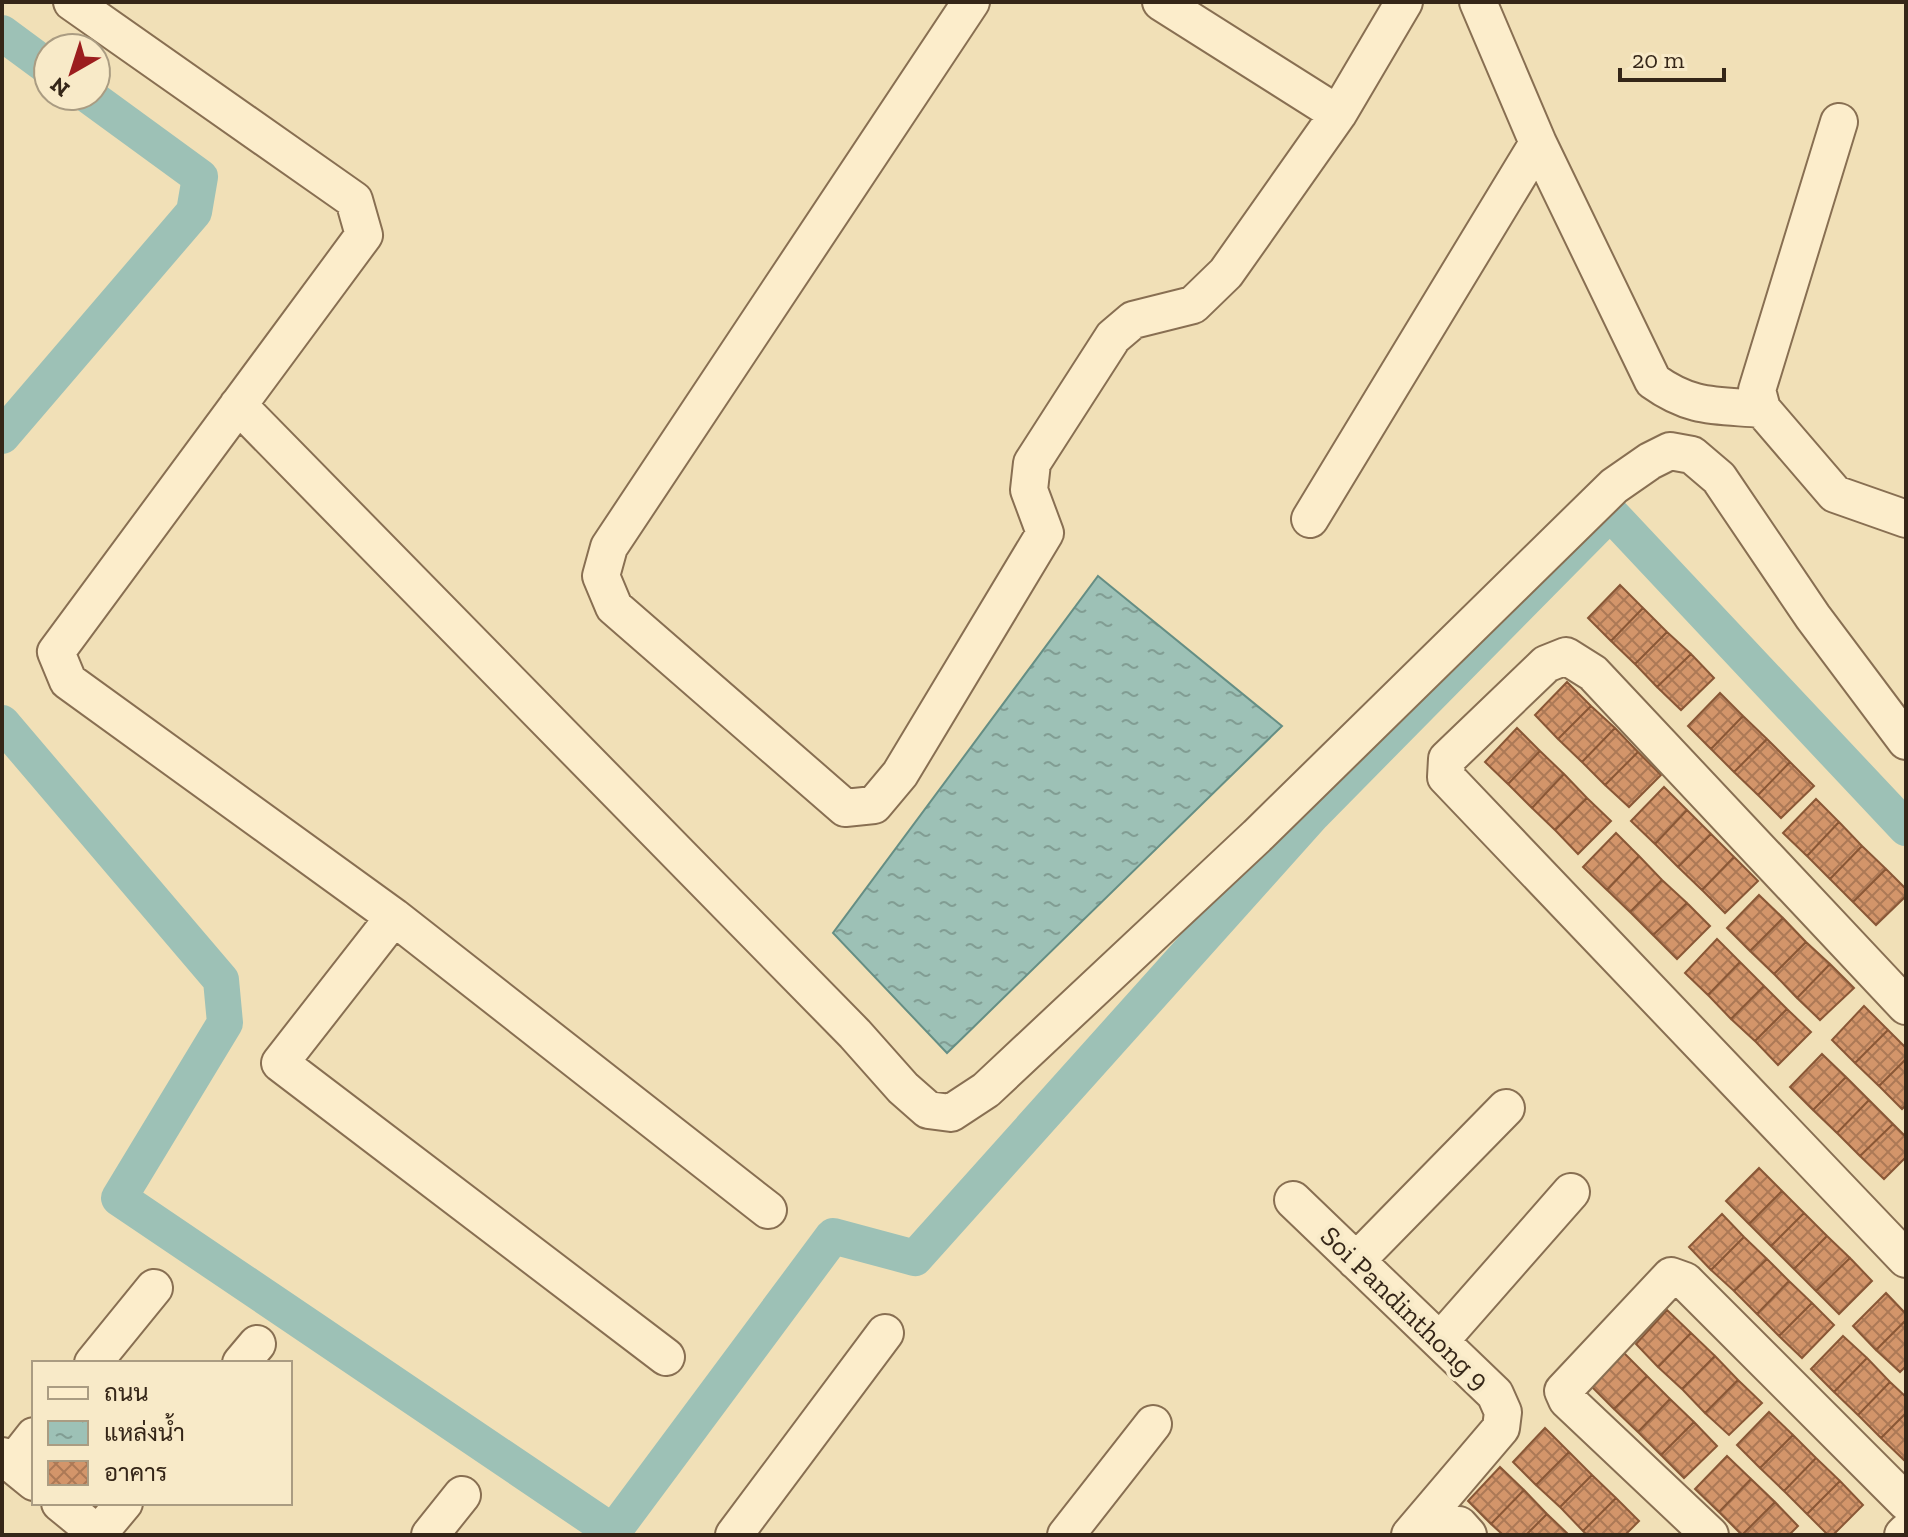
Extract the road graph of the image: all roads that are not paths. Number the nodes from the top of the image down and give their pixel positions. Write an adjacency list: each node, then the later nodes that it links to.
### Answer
1 (72, 2): 9 (street)
2 (971, 2): 6 (street)
3 (1161, 2): 6 (street)
4 (1404, 2): 6 (street)
5 (1478, 2): 8 (street)
6 (1338, 114)
7 (1839, 122): 10 (street)
8 (1538, 143): 10 (street); 11 (street)
9 (238, 405): 13 (street); 14 (street)
10 (1762, 409): 12 (street)
11 (1310, 519)
12 (1906, 519)
13 (1906, 741)
14 (394, 917): 19 (street); 25 (street)
15 (1906, 1006): 20 (street)
16 (1506, 1108): 21 (street)
17 (1571, 1192): 24 (street)
18 (1293, 1200): 21 (street, Soi Pandinthong 9)
19 (768, 1210)
20 (1906, 1259)
21 (1356, 1261): 24 (street, Soi Pandinthong 9)
22 (154, 1288): 26 (street)
23 (885, 1333): 36 (street)
24 (1440, 1341): 38 (street, Soi Pandinthong 9)
25 (666, 1357)
26 (95, 1361)
27 (1153, 1424): 37 (street)
28 (32, 1439): 29 (street)
29 (16, 1467)
30 (462, 1495): 35 (street)
31 (1906, 1502): 41 (street)
32 (63, 1505): 34 (street)
33 (122, 1505): 34 (street)
34 (99, 1534)
35 (430, 1535)
36 (734, 1535)
37 (1066, 1535)
38 (1410, 1535)
39 (1450, 1535): 40 (street)
40 (1468, 1535)
41 (1710, 1535)

